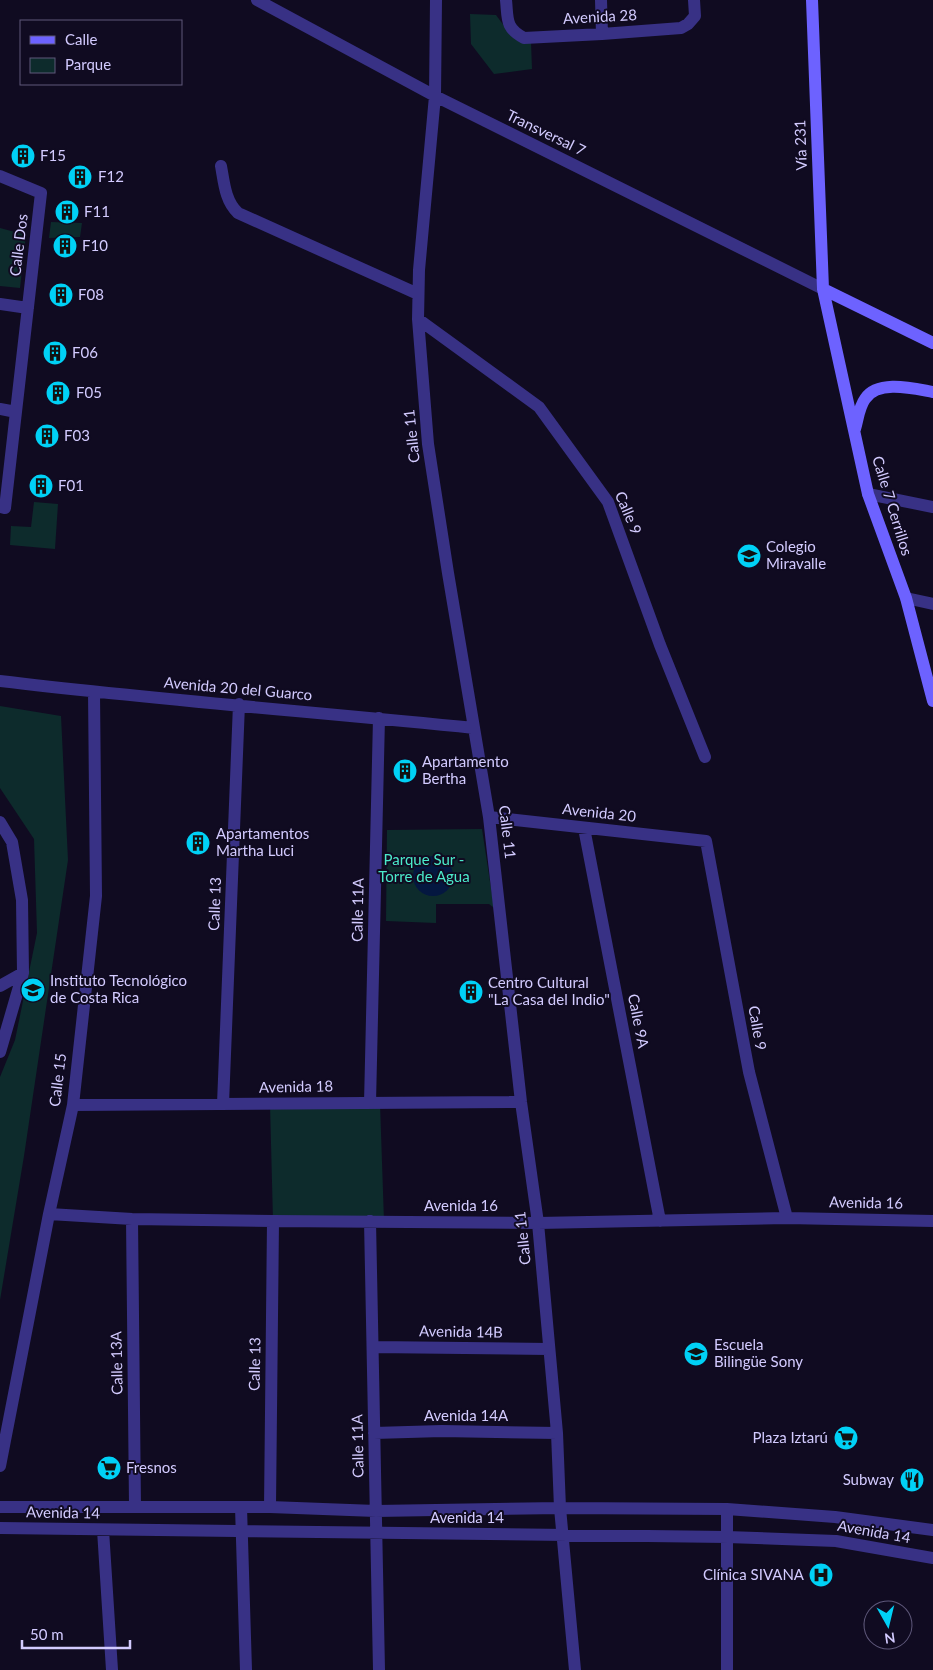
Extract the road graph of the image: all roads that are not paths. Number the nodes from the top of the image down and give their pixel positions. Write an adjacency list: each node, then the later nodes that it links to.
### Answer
1 (257, 0): 8 (street, Transversal 7)
2 (436, 0): 8 (street, Calle 11)
3 (506, 0): 7 (street, Avenida 28)
4 (601, 0): 7 (street)
5 (694, 0): 7 (street, Avenida 28)
6 (812, 0): 11 (main road, Vía 231)
7 (602, 34)
8 (435, 96): 11 (street, Transversal 7); 12 (street, Calle 11)
9 (221, 166): 12 (street)
10 (0, 176): 14 (street, Calle Dos)
11 (823, 289): 16 (main road); 20 (main road, Calle 7 Cerrillos)
12 (418, 294): 15 (street, Calle 11)
13 (0, 304): 14 (street)
14 (28, 308): 19 (street, Calle Dos)
15 (418, 320): 31 (street, Calle 11); 32 (street, Calle 9)
16 (933, 343)
17 (933, 392): 20 (main road)
18 (0, 409): 19 (street)
19 (16, 412): 23 (street, Calle Dos)
20 (854, 434): 21 (main road, Calle 7 Cerrillos)
21 (868, 494): 22 (street); 24 (main road, Calle 7 Cerrillos)
22 (933, 507)
23 (2, 508)
24 (906, 598): 25 (street); 28 (main road, Calle 7 Cerrillos)
25 (933, 604)
26 (0, 681): 27 (street, Avenida 20 del Guarco)
27 (94, 692): 29 (street, Avenida 20 del Guarco); 43 (street, Calle 15)
28 (933, 701)
29 (239, 704): 30 (street, Avenida 20 del Guarco); 42 (street, Calle 13)
30 (379, 718): 31 (street, Avenida 20 del Guarco); 41 (street, Calle 11A)
31 (474, 728): 33 (street, Calle 11)
32 (705, 757)
33 (489, 817): 35 (street, Avenida 20); 40 (street, Calle 11)
34 (0, 822): 37 (street)
35 (584, 828): 36 (street, Avenida 20); 49 (street, Calle 9A)
36 (706, 841): 45 (street, Calle 9)
37 (22, 973): 38 (street); 39 (street)
38 (0, 986)
39 (0, 1052)
40 (521, 1102): 41 (street, Avenida 18); 51 (street, Calle 11)
41 (370, 1103): 42 (street, Avenida 18)
42 (223, 1104): 43 (street, Avenida 18)
43 (72, 1105): 44 (street, Calle 15)
44 (49, 1214): 46 (street, Avenida 16); 56 (street, Calle 15)
45 (787, 1218): 49 (street, Avenida 16); 50 (street, Avenida 16)
46 (132, 1219): 47 (street, Avenida 16); 57 (street, Calle 13A)
47 (272, 1221): 48 (street, Avenida 16); 59 (street, Calle 13)
48 (370, 1221): 51 (street, Avenida 16); 52 (street, Calle 11A)
49 (660, 1221): 51 (street, Avenida 16)
50 (933, 1221)
51 (538, 1223): 53 (street, Calle 11)
52 (373, 1348): 53 (street, Avenida 14B); 54 (street, Calle 11A)
53 (549, 1349): 55 (street, Calle 11)
54 (374, 1433): 55 (street, Avenida 14A); 63 (street, Calle 11A)
55 (557, 1433): 61 (street, Calle 11)
56 (0, 1466)
57 (135, 1506): 58 (street, Avenida 14); 60 (street, Avenida 14)
58 (0, 1507)
59 (270, 1507): 60 (street, Avenida 14); 63 (street, Avenida 14)
60 (241, 1508): 67 (street)
61 (560, 1508): 62 (street, Avenida 14); 63 (street, Avenida 14); 69 (street, Calle 11)
62 (727, 1509): 66 (street, Avenida 14); 70 (street)
63 (376, 1510): 68 (street, Calle 11A)
64 (0, 1528): 65 (street, Avenida 14)
65 (103, 1530): 67 (street, Avenida 14); 72 (street)
66 (933, 1530)
67 (242, 1532): 68 (street, Avenida 14); 73 (street)
68 (376, 1533): 69 (street, Avenida 14); 74 (street, Calle 11A)
69 (563, 1535): 70 (street, Avenida 14); 75 (street, Calle 11)
70 (727, 1537): 71 (street, Avenida 14); 76 (street)
71 (933, 1558)
72 (112, 1670)
73 (246, 1670)
74 (378, 1670)
75 (574, 1670)
76 (727, 1670)

